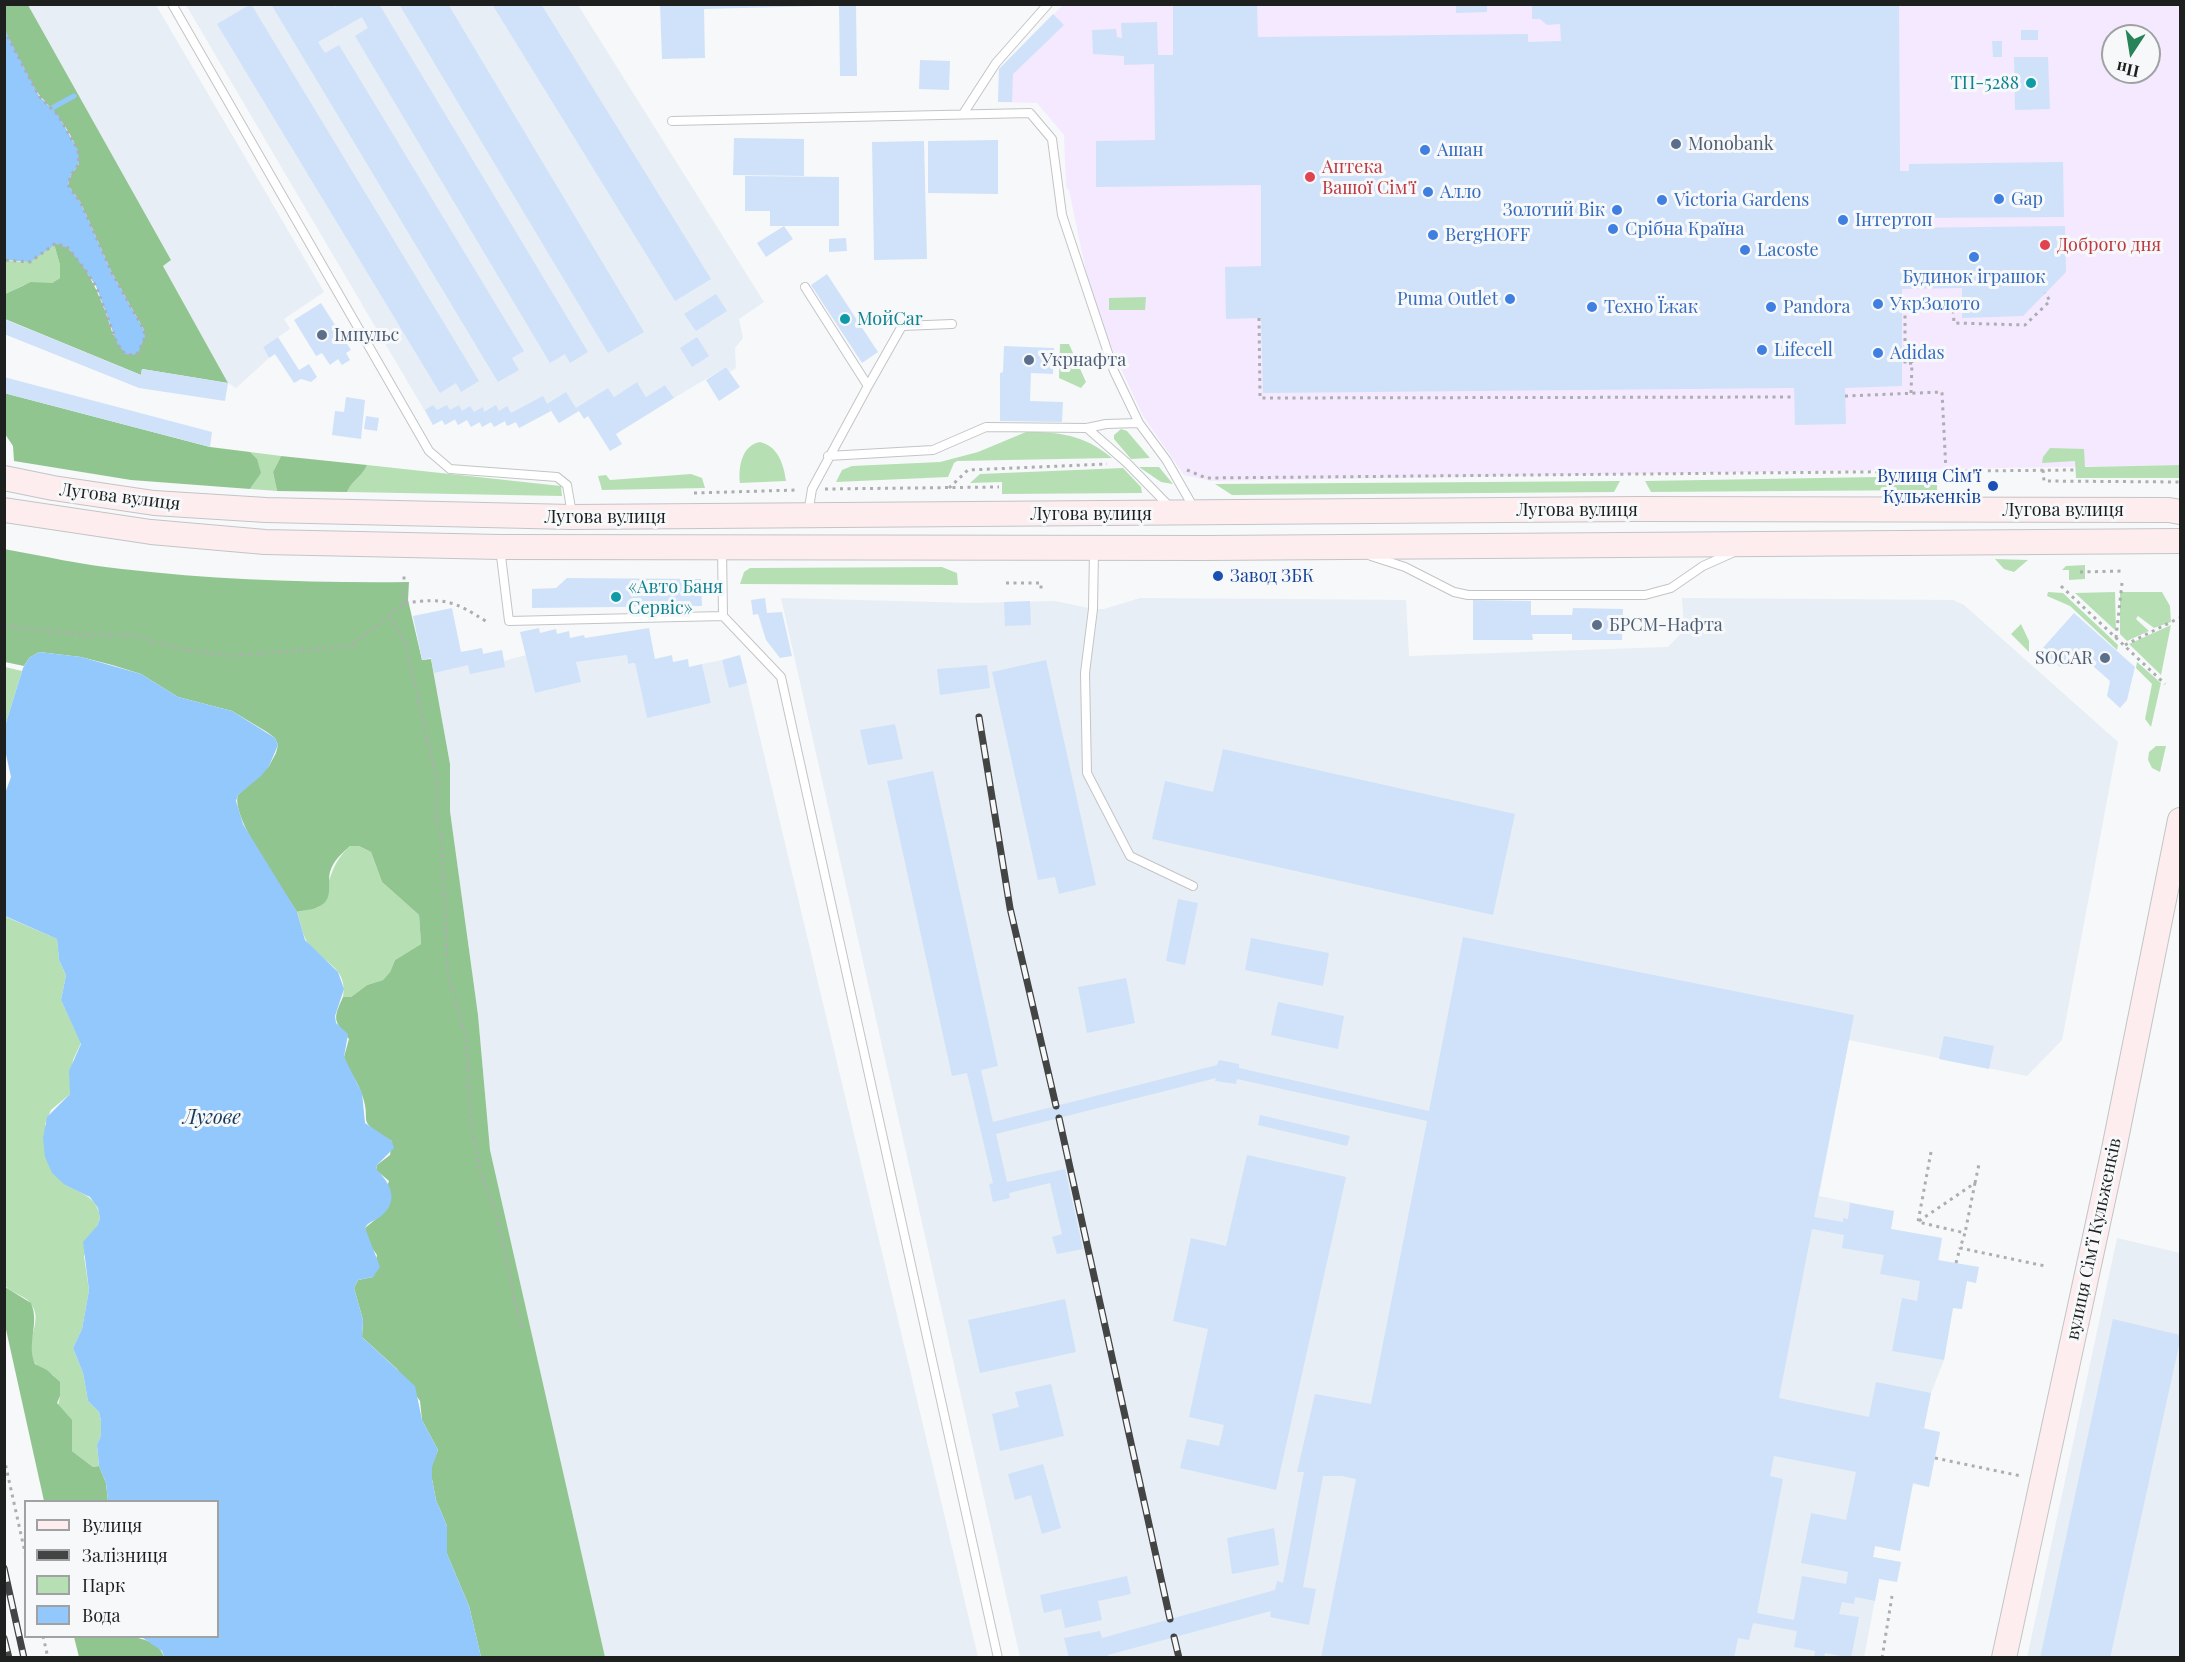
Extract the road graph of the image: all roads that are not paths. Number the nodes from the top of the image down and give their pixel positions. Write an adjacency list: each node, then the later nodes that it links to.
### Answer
1 (172, 4): 16 (lane)
2 (1048, 4): 3 (lane)
3 (963, 114): 4 (lane); 8 (lane)
4 (672, 121)
5 (805, 287): 7 (lane)
6 (952, 324): 7 (lane)
7 (868, 386): 10 (lane)
8 (1139, 423): 9 (lane); 14 (lane)
9 (1087, 428): 10 (lane); 14 (lane)
10 (828, 456): 15 (lane)
11 (4, 478): 16 (main road, Лугова вулиця)
12 (4, 510): 20 (main road, Лугова вулиця)
13 (2181, 512): 14 (main road, Лугова вулиця)
14 (1186, 513): 15 (main road, Лугова вулиця)
15 (808, 515): 16 (main road, Лугова вулиця)
16 (572, 517)
17 (2181, 541): 18 (main road, Лугова вулиця)
18 (1753, 543): 19 (main road, Лугова вулиця); 19 (lane)
19 (1342, 546): 22 (main road, Лугова вулиця)
20 (500, 547): 21 (main road, Лугова вулиця); 23 (lane)
21 (722, 548): 22 (main road, Лугова вулиця); 23 (lane)
22 (1094, 548): 25 (lane)
23 (723, 616): 26 (lane)
24 (2181, 820): 27 (main road, вулиця Сімʼї Кульженків)
25 (1193, 886)
26 (998, 1658)
27 (2004, 1658)

